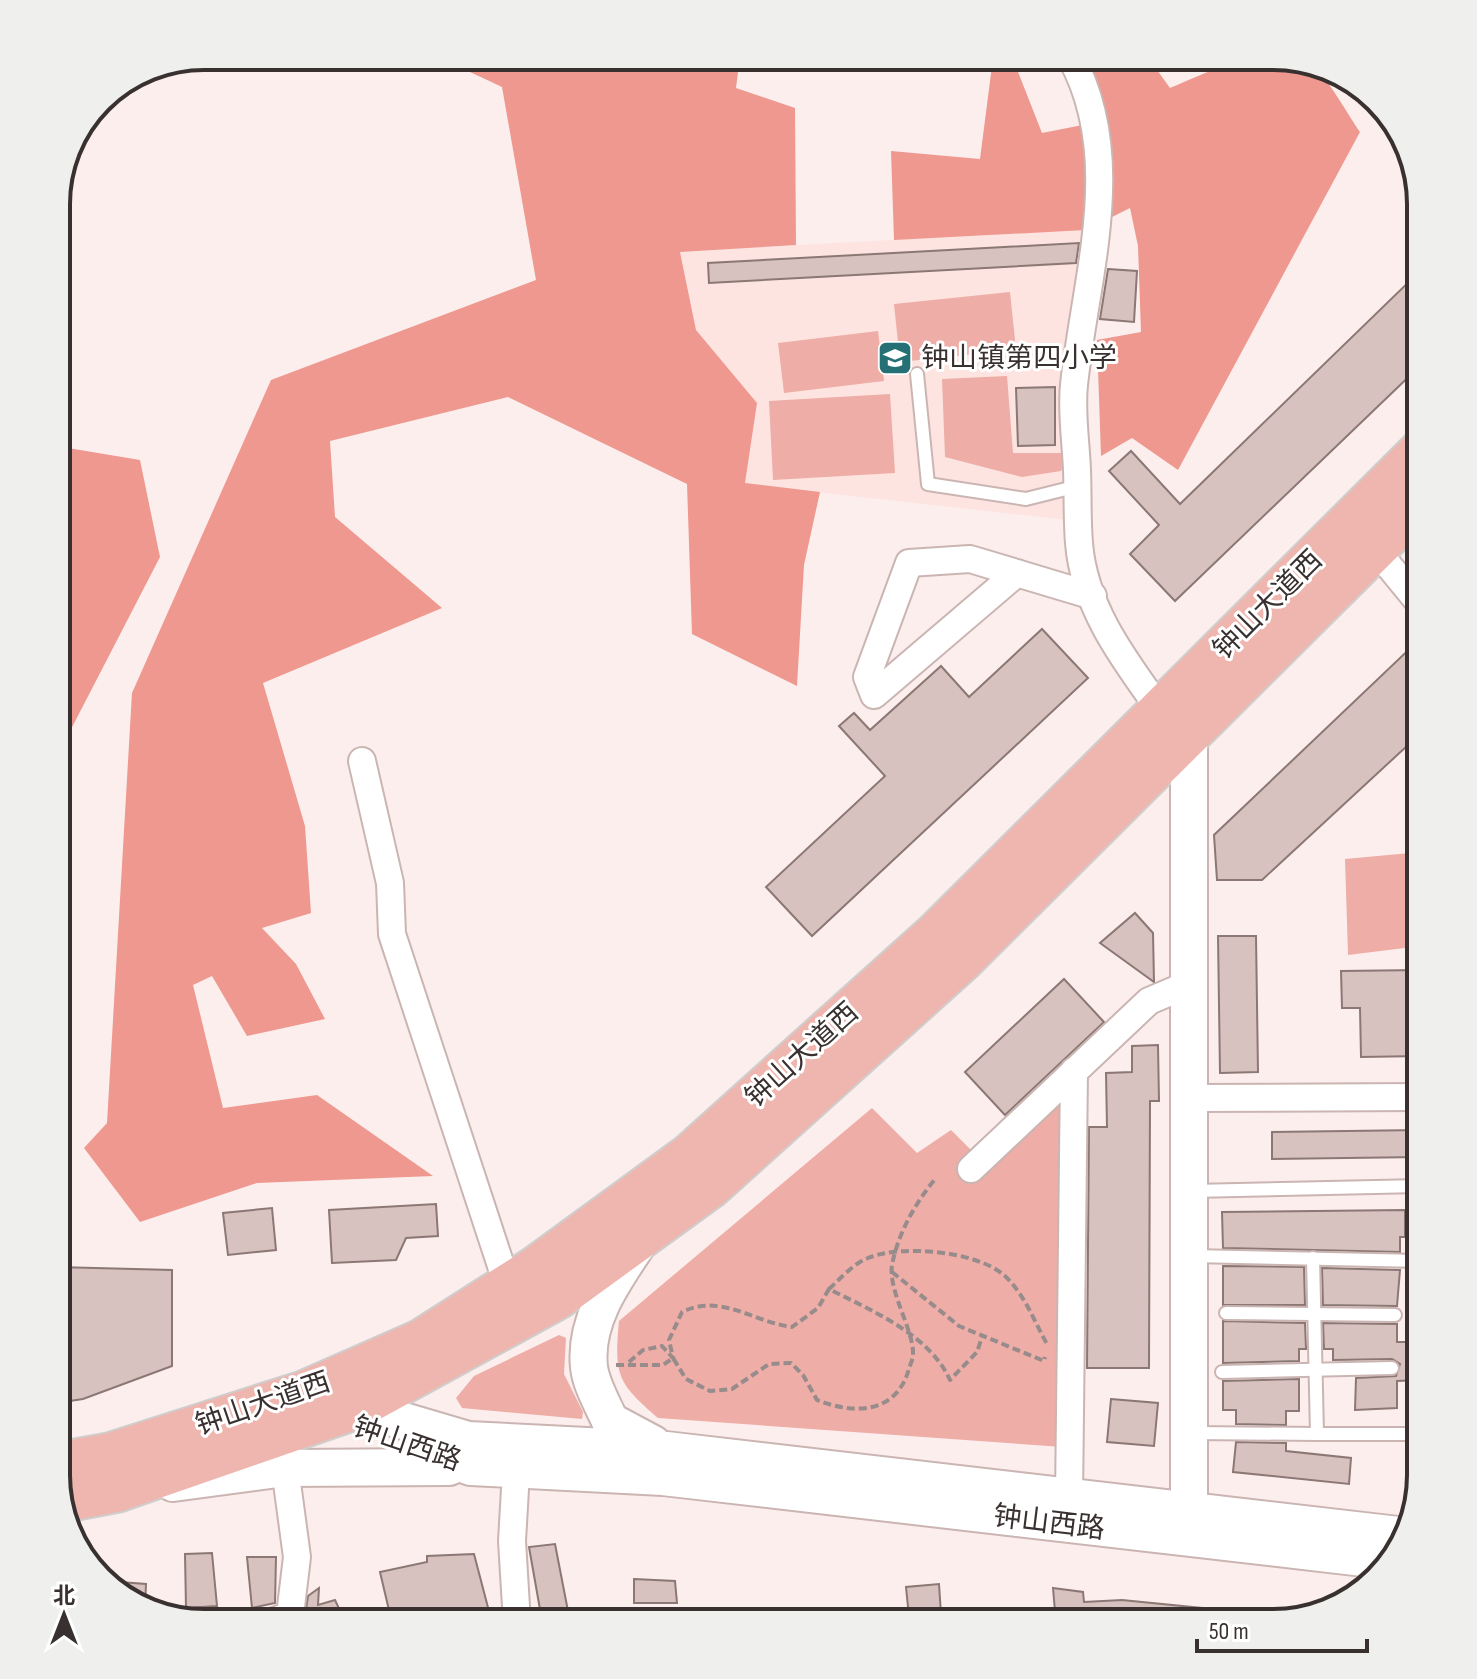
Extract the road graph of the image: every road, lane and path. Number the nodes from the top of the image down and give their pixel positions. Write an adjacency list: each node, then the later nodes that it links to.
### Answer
1 (1076, 70): 4 (street)
2 (917, 374): 4 (lane)
3 (1407, 472): 6 (highway, 钟山大道西)
4 (1078, 486): 9 (street)
5 (1407, 510): 6 (highway, 钟山大道西)
6 (1363, 534): 8 (street); 10 (highway, 钟山大道西)
7 (1017, 573): 7 (street); 9 (street)
8 (1407, 588)
9 (1093, 596): 10 (street)
10 (1175, 722): 12 (main road); 20 (highway, 钟山大道西); 26 (highway, 钟山大道西)
11 (362, 761): 26 (street)
12 (1189, 984): 13 (street); 15 (main road)
13 (1074, 1071): 16 (street); 50 (street)
14 (1407, 1097): 15 (street)
15 (1189, 1098): 19 (main road)
16 (971, 1169)
17 (936, 1178): 21 (path)
18 (1407, 1186): 19 (lane)
19 (1189, 1191): 22 (main road)
20 (645, 1233): 35 (main road); 39 (highway, 钟山大道西)
21 (897, 1251): 25 (path); 27 (path); 32 (path)
22 (1189, 1256): 23 (lane); 40 (main road)
23 (1313, 1258): 24 (lane); 29 (lane)
24 (1407, 1261)
25 (892, 1272): 31 (path); 32 (path)
26 (508, 1287): 39 (highway, 钟山大道西)
27 (829, 1289): 31 (path); 33 (path)
28 (1226, 1313): 29 (lane)
29 (1314, 1313): 30 (lane); 37 (lane)
30 (1395, 1315)
31 (905, 1329): 32 (path); 33 (path)
32 (982, 1337)
33 (673, 1358): 34 (path); 34 (path)
34 (627, 1364): 35 (path)
35 (589, 1368): 43 (main road)
36 (1392, 1368): 37 (lane)
37 (1316, 1371): 38 (lane); 41 (lane)
38 (1222, 1372)
39 (330, 1405): 44 (main road, 钟山西路); 45 (highway, 钟山大道西); 46 (main road, 钟山西路); 48 (highway, 钟山大道西)
40 (1189, 1433): 41 (lane); 51 (main road)
41 (1317, 1434): 42 (lane)
42 (1407, 1434)
43 (666, 1450): 44 (main road, 钟山西路); 50 (main road, 钟山西路)
44 (516, 1456): 46 (main road, 钟山西路); 51 (main road, 钟山西路); 54 (street)
45 (70, 1462)
46 (471, 1467): 47 (main road)
47 (285, 1468): 48 (main road); 53 (street)
48 (116, 1490): 49 (highway, 钟山大道西)
49 (73, 1498)
50 (1069, 1498): 51 (main road, 钟山西路)
51 (1189, 1525): 52 (main road, 钟山西路)
52 (1383, 1551)
53 (291, 1609)
54 (516, 1609)

